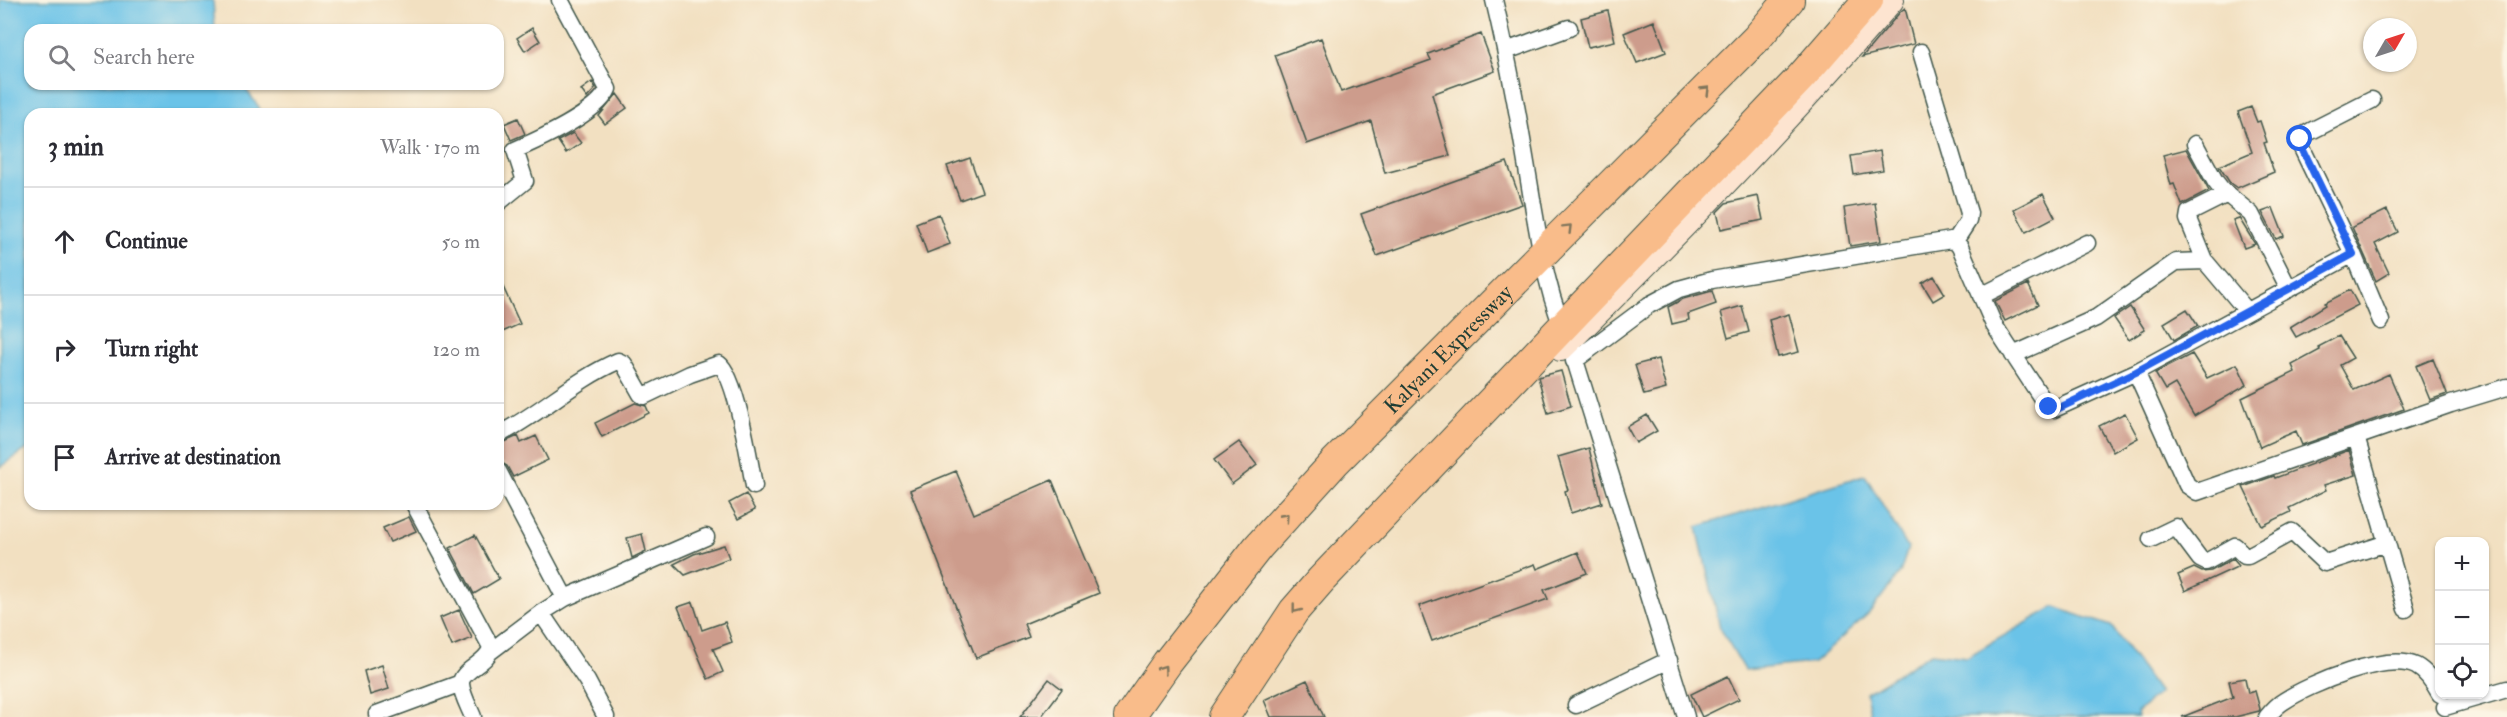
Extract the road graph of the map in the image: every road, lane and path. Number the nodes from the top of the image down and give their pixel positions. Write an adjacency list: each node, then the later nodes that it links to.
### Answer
1 (560, 0): 12 (street)
2 (1494, 0): 7 (street)
3 (1789, 0): 15 (highway, Kalyani Expressway, one-way to 3)
4 (1868, 0): 22 (highway)
5 (1892, 0): 22 (street)
6 (1569, 28): 7 (street)
7 (1506, 51): 15 (street)
8 (1921, 51): 13 (street)
9 (2372, 100): 16 (street)
10 (2195, 144): 11 (street)
11 (2227, 194): 17 (street); 18 (street)
12 (504, 198)
13 (1955, 241): 19 (street); 22 (street)
14 (2087, 243): 19 (street)
15 (1542, 254): 22 (street); 46 (highway, Kalyani Expressway, one-way to 15)
16 (2353, 254): 18 (street); 21 (street)
17 (2205, 261): 20 (street); 23 (street)
18 (2289, 289): 20 (street)
19 (1981, 296): 23 (street)
20 (2247, 311): 24 (street)
21 (2381, 321)
22 (1568, 343): 38 (street); 47 (highway, one-way to 47)
23 (2013, 355): 24 (street)
24 (2136, 372): 27 (street)
25 (2507, 387): 27 (street)
26 (504, 432): 29 (street)
27 (2356, 437): 33 (street)
28 (504, 482): 34 (street)
29 (754, 486)
30 (417, 510): 37 (street)
31 (706, 537): 34 (street)
32 (2151, 539): 33 (street)
33 (2387, 543): 35 (street)
34 (565, 598): 36 (street)
35 (2406, 609)
36 (541, 613): 37 (street); 45 (street)
37 (491, 651): 39 (street)
38 (1669, 660): 42 (street); 48 (street)
39 (461, 683): 43 (street); 44 (street)
40 (2507, 689): 41 (street)
41 (2443, 703): 49 (street)
42 (1576, 705)
43 (377, 714)
44 (473, 717)
45 (606, 717)
46 (1129, 717)
47 (1224, 717)
48 (1686, 717)
49 (2267, 717)

